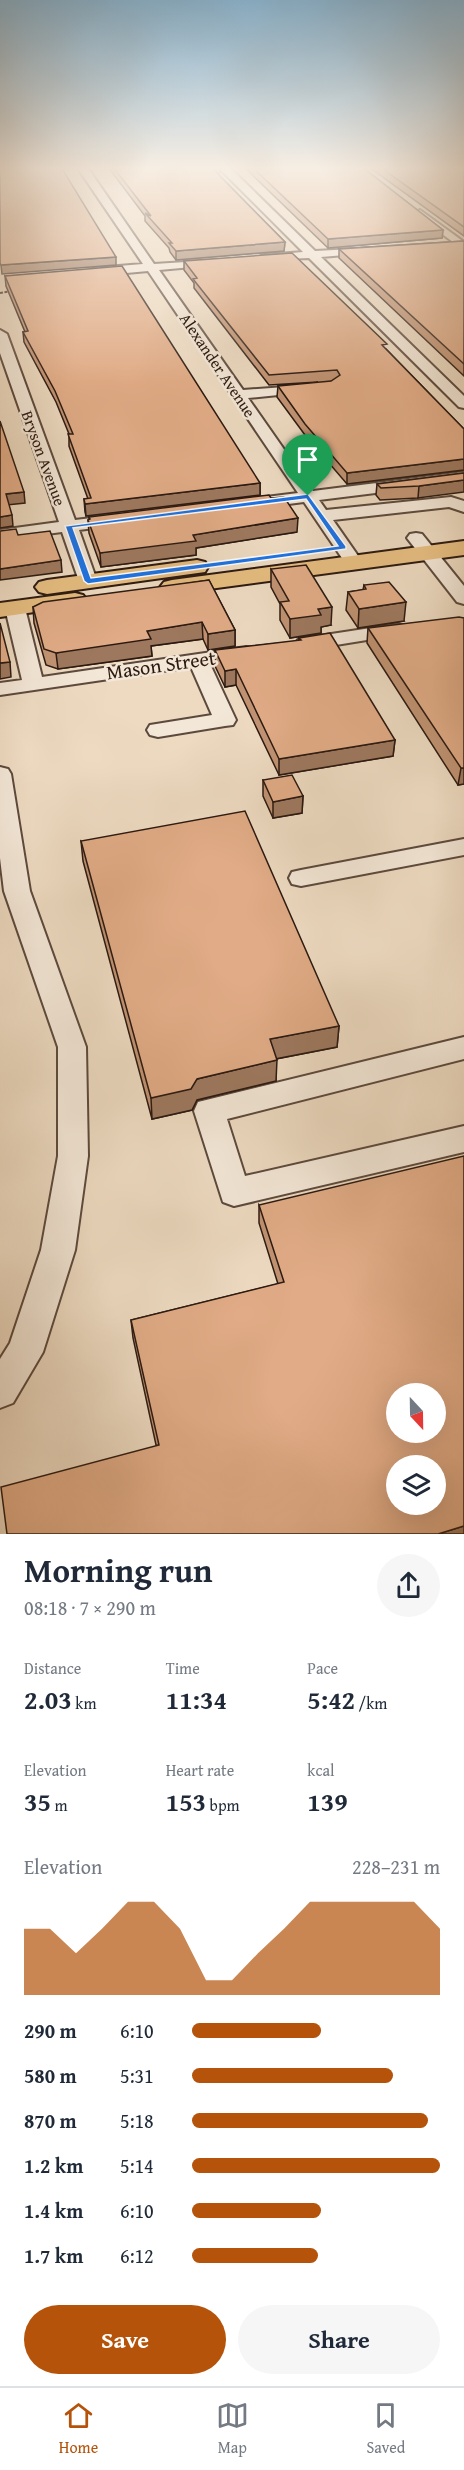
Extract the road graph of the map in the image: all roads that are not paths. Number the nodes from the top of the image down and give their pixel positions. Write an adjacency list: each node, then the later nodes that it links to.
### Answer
1 (131, 239): 9 (street, Alexander Avenue)
2 (296, 239): 6 (street)
3 (436, 244): 4 (street)
4 (462, 244)
5 (380, 249): 6 (street)
6 (312, 254): 7 (street); 14 (street)
7 (254, 259)
8 (231, 261): 9 (street)
9 (151, 267): 10 (street); 13 (street, Alexander Avenue)
10 (81, 273)
11 (0, 334): 21 (street, Bryson Avenue)
12 (320, 386): 13 (street)
13 (239, 395): 16 (street, Alexander Avenue)
14 (464, 404)
15 (464, 477): 16 (street)
16 (308, 496): 17 (street); 19 (street, Alexander Avenue)
17 (237, 505)
18 (464, 507): 19 (street)
19 (322, 516): 26 (street, Alexander Avenue)
20 (130, 518): 21 (street)
21 (69, 526): 23 (street); 27 (street, Bryson Avenue)
22 (464, 532): 24 (main road)
23 (0, 535)
24 (422, 546): 25 (main road); 26 (main road); 28 (street)
25 (464, 548)
26 (349, 555): 27 (main road); 29 (main road)
27 (88, 581): 29 (main road)
28 (464, 598)
29 (5, 604): 34 (street)
30 (418, 627): 31 (street)
31 (291, 646)
32 (268, 650): 33 (street, Mason Street)
33 (198, 660): 34 (street, Mason Street); 36 (street)
34 (33, 684): 35 (street, Mason Street)
35 (0, 689)
36 (158, 730)
37 (0, 774): 42 (street)
38 (464, 847): 39 (street)
39 (301, 878)
40 (464, 1048): 41 (street)
41 (464, 1139)
42 (0, 1390)

